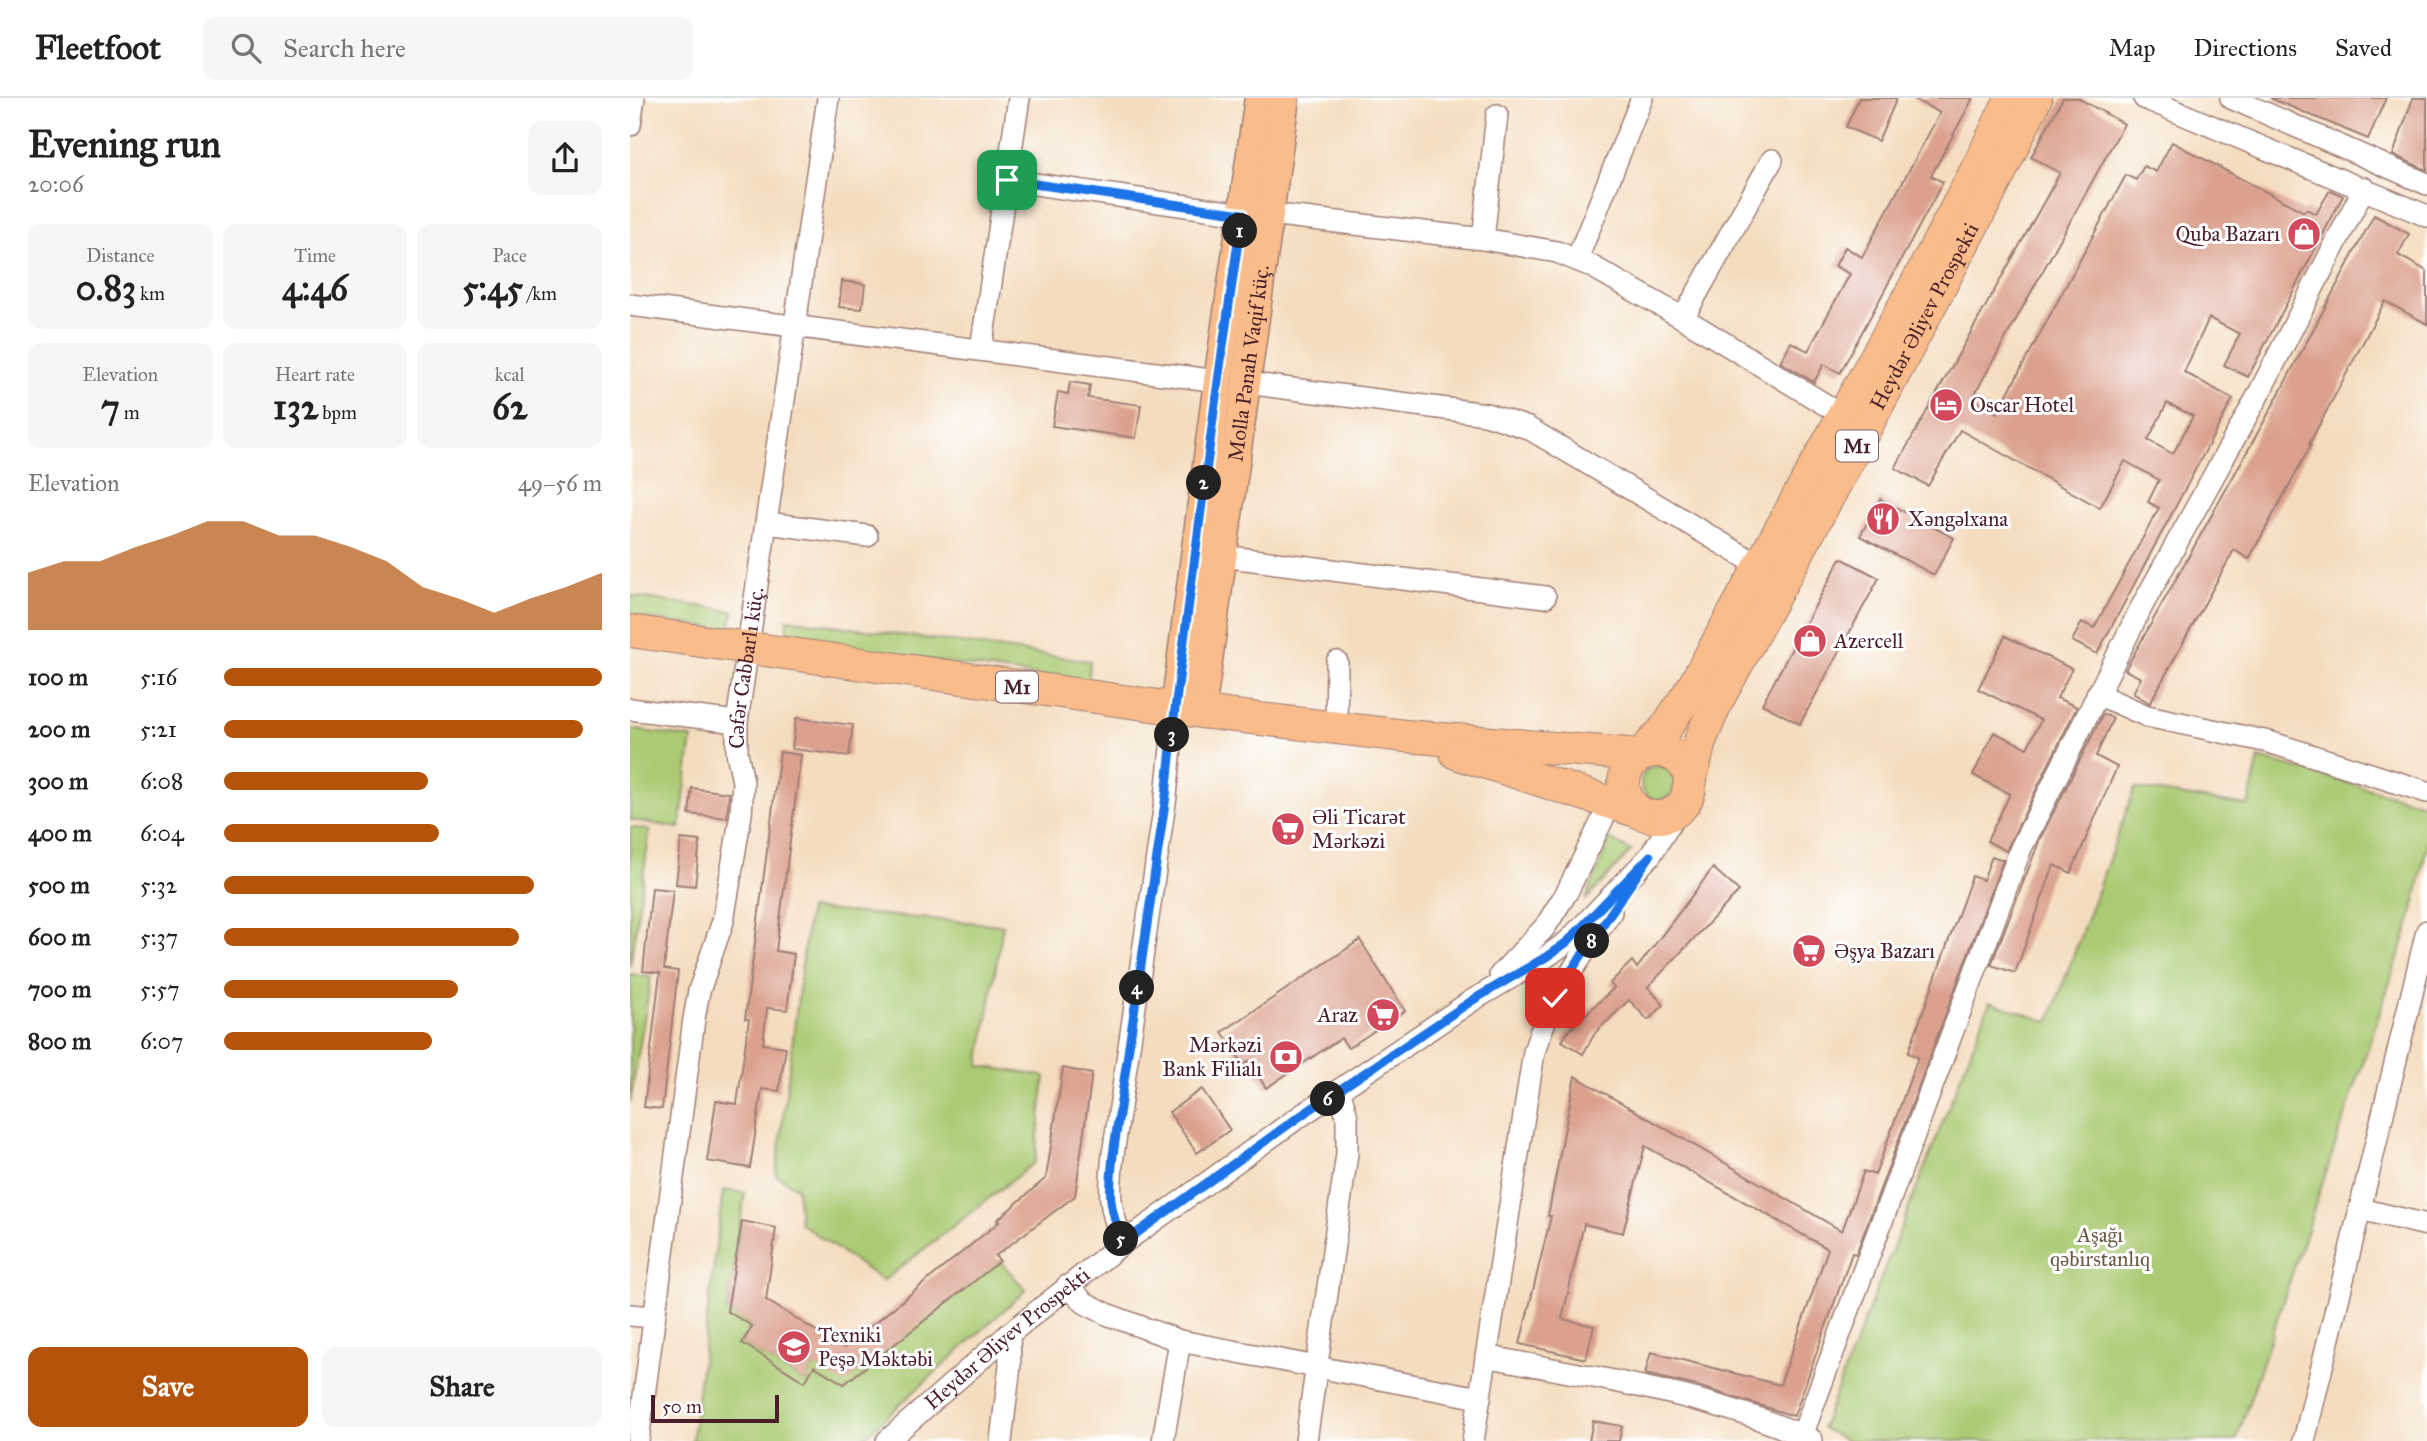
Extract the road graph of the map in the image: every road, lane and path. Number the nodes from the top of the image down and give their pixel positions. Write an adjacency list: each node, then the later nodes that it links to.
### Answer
1 (634, 98): 12 (street)
2 (828, 98): 23 (street, Cəfər Cabbarlı küç.)
3 (1018, 98): 14 (street)
4 (1259, 98): 17 (main road, Molla Pənah Vaqif küç.)
5 (1285, 98): 17 (main road, Molla Pənah Vaqif küç.)
6 (1642, 98): 20 (street)
7 (2011, 98): 27 (highway, Heydər Əliyev Prospekti / M1)
8 (2036, 98): 44 (highway, Heydər Əliyev Prospekti / M1)
9 (2144, 98): 16 (street)
10 (2231, 98): 15 (street)
11 (1497, 115): 19 (street)
12 (630, 125)
13 (1772, 160): 22 (street)
14 (1007, 180): 17 (street); 24 (street)
15 (2427, 184)
16 (2364, 188): 18 (street); 36 (street)
17 (1256, 214): 19 (street); 25 (main road, Molla Pənah Vaqif küç.); 26 (main road, Molla Pənah Vaqif küç.)
18 (2427, 216)
19 (1483, 239): 20 (street)
20 (1577, 259): 22 (street)
21 (630, 305): 23 (street)
22 (1683, 318): 27 (street)
23 (796, 326): 24 (street); 28 (street, Cəfər Cabbarlı küç.)
24 (981, 349): 25 (street)
25 (1218, 381): 38 (main road, Molla Pənah Vaqif küç.)
26 (1246, 383): 30 (main road, Molla Pənah Vaqif küç.); 31 (street)
27 (1844, 416): 31 (highway, Heydər Əliyev Prospekti / M1)
28 (767, 523): 29 (street); 34 (street, Cəfər Cabbarlı küç.)
29 (867, 536)
30 (1222, 556): 32 (street); 38 (main road, Molla Pənah Vaqif küç.)
31 (1760, 566): 42 (highway, Heydər Əliyev Prospekti / M1)
32 (1545, 597)
33 (630, 632): 34 (highway, M1)
34 (748, 649): 38 (highway, M1); 39 (street, Cəfər Cabbarlı küç.)
35 (1337, 662): 40 (street)
36 (2097, 694): 43 (street); 61 (street)
37 (630, 709): 39 (street)
38 (1188, 711): 40 (highway, M1); 52 (street)
39 (737, 722): 55 (street, Cəfər Cabbarlı küç.)
40 (1336, 728): 41 (highway, M1)
41 (1405, 736): 42 (highway); 45 (highway)
42 (1634, 763): 44 (highway); 45 (highway)
43 (2427, 792)
44 (1684, 801): 45 (highway); 46 (street, Heydər Əliyev Prospekti)
45 (1625, 807): 48 (street, Heydər Əliyev Prospekti)
46 (1650, 856): 48 (street, Heydər Əliyev Prospekti); 58 (street)
47 (2427, 932): 50 (street)
48 (1473, 1000): 49 (street, Heydər Əliyev Prospekti)
49 (1340, 1091): 52 (street, Heydər Əliyev Prospekti); 59 (street)
50 (2360, 1209): 51 (street); 68 (street)
51 (2427, 1225)
52 (1123, 1243): 53 (street, Heydər Əliyev Prospekti)
53 (1067, 1286): 56 (street, Heydər Əliyev Prospekti); 57 (street)
54 (630, 1315): 55 (street)
55 (653, 1318): 62 (street, Cəfər Cabbarlı küç.)
56 (1009, 1334): 63 (street, Heydər Əliyev Prospekti); 64 (street)
57 (1180, 1341): 59 (street); 65 (street)
58 (1486, 1356): 60 (street); 61 (street)
59 (1317, 1367): 60 (street); 66 (street)
60 (1480, 1398): 67 (street)
61 (1805, 1439)
62 (638, 1441)
63 (887, 1441)
64 (1001, 1441)
65 (1163, 1441)
66 (1306, 1441)
67 (1473, 1441)
68 (2305, 1441)

